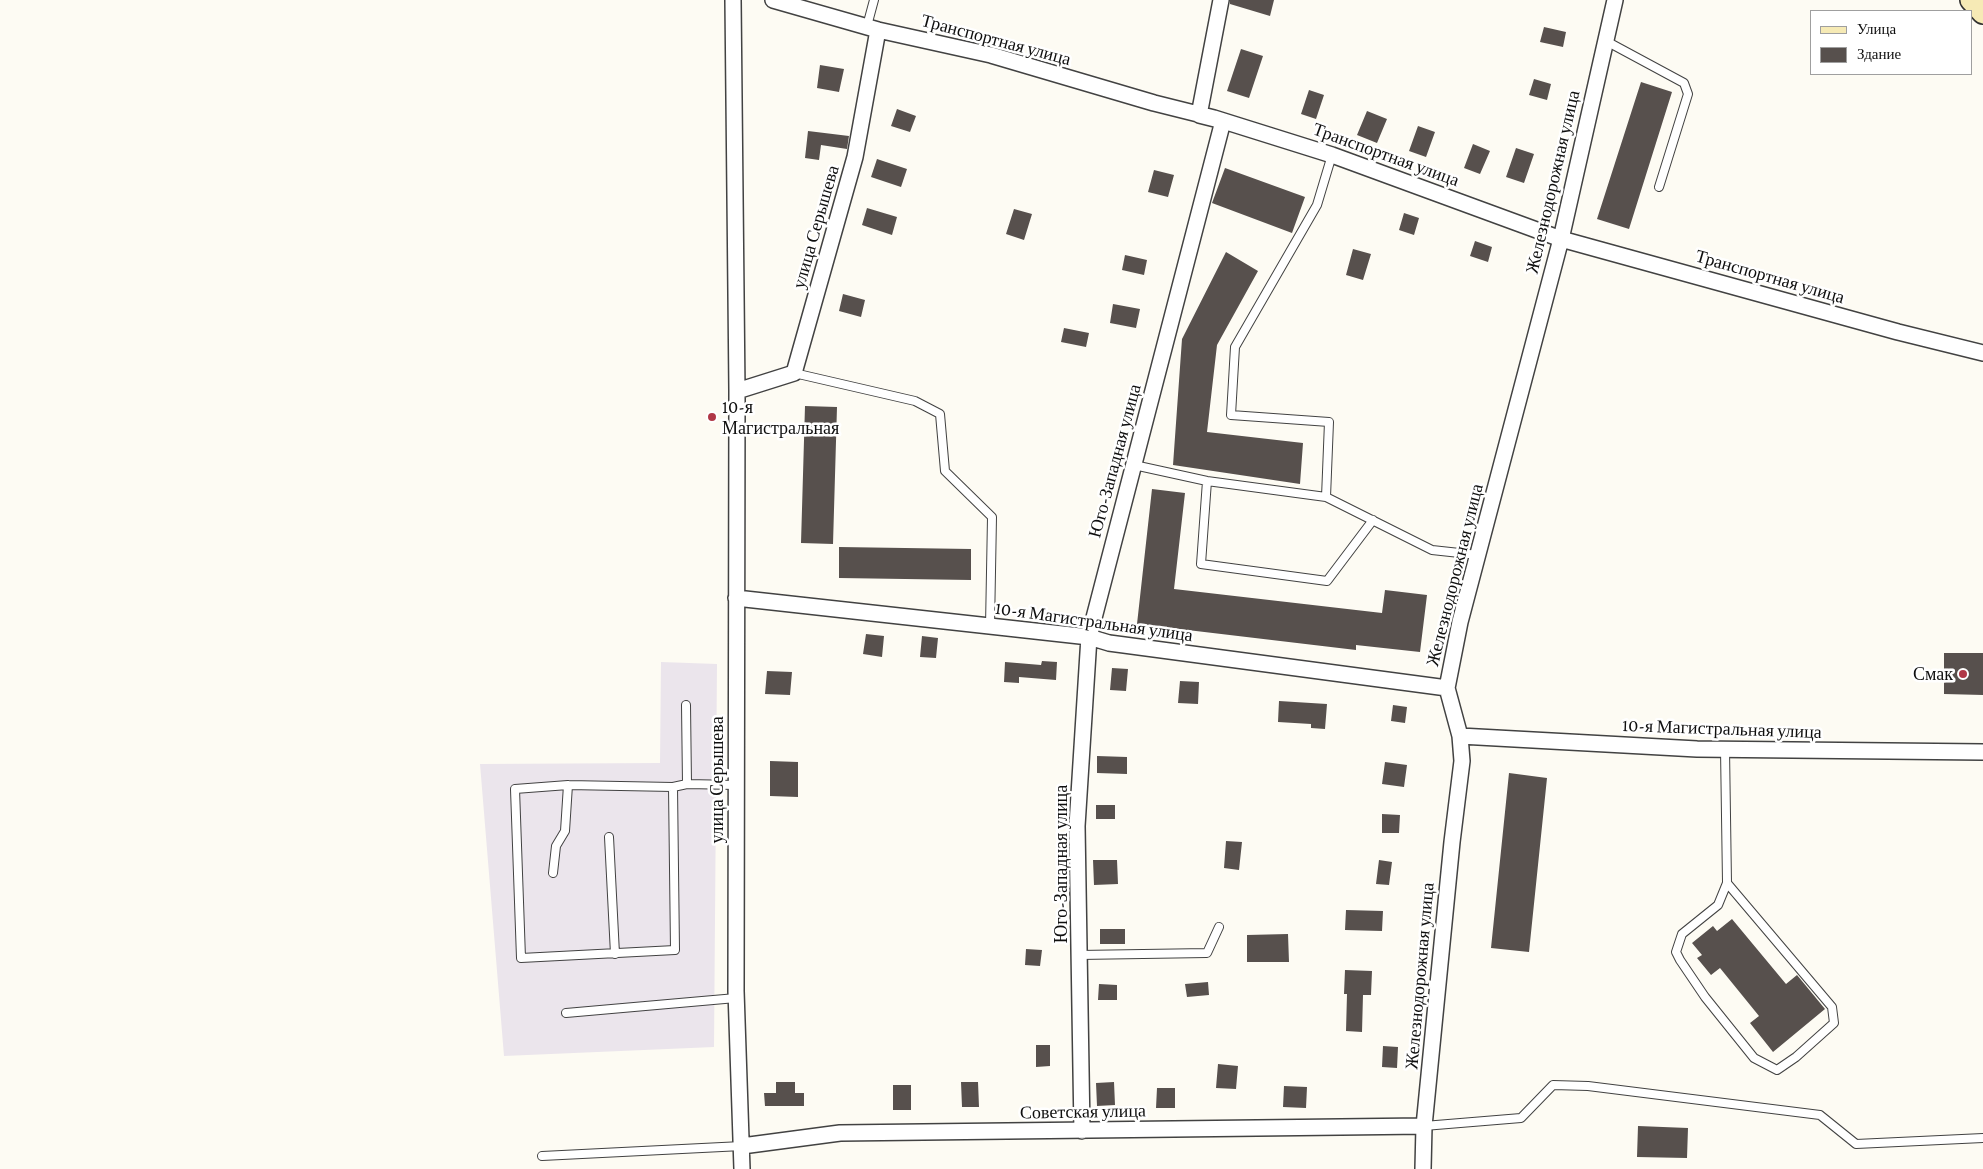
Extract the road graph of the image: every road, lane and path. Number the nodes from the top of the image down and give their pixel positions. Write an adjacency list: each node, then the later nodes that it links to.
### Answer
1 (732, 0): 17 (street, улица Серышева)
2 (774, 0): 8 (street, Транспортная улица)
3 (874, 0): 8 (lane)
4 (1220, 0): 10 (street)
5 (1615, 0): 9 (street, Железнодорожная улица)
6 (1971, 0): 7 (street)
7 (1983, 13)
8 (872, 28): 10 (street, Транспортная улица); 16 (street, улица Серышева)
9 (1606, 41): 13 (lane); 14 (street, Железнодорожная улица)
10 (1199, 115): 11 (street, Транспортная улица)
11 (1223, 121): 12 (street, Транспортная улица); 18 (street, Юго-Западная улица)
12 (1332, 155): 14 (street, Транспортная улица); 20 (lane)
13 (1659, 187)
14 (1561, 238): 15 (street, Транспортная улица); 22 (street, Железнодорожная улица)
15 (1983, 353)
16 (794, 373): 17 (street); 24 (lane)
17 (737, 391): 23 (street, улица Серышева)
18 (1134, 465): 19 (lane); 25 (street, Юго-Западная улица)
19 (1207, 482): 20 (lane); 21 (lane)
20 (1326, 497): 21 (lane)
21 (1373, 520): 22 (lane)
22 (1478, 554): 26 (street, Железнодорожная улица)
23 (736, 598): 24 (street, 10-я Магистральная улица); 33 (street, улица Серышева)
24 (990, 626): 25 (street, 10-я Магистральная улица)
25 (1089, 637): 26 (street, 10-я Магистральная улица); 40 (street, Юго-Западная улица)
26 (1447, 688): 28 (street, Железнодорожная улица)
27 (686, 705): 31 (lane)
28 (1460, 736): 29 (street, 10-я Магистральная улица); 43 (street, Железнодорожная улица)
29 (1725, 749): 30 (street, 10-я Магистральная улица); 37 (lane)
30 (1983, 752)
31 (687, 784): 33 (lane); 34 (lane)
32 (568, 785): 34 (lane); 36 (lane); 39 (lane)
33 (736, 785): 41 (street, улица Серышева)
34 (673, 787): 39 (lane)
35 (609, 837): 39 (lane)
36 (553, 873)
37 (1727, 883): 37 (lane)
38 (1219, 927): 40 (lane, Юго-Западная улица)
39 (615, 954)
40 (1079, 956): 44 (street, Юго-Западная улица)
41 (736, 998): 42 (lane); 46 (street, улица Серышева)
42 (566, 1013)
43 (1424, 1126): 44 (street, Советская улица); 45 (lane); 49 (street, Железнодорожная улица)
44 (1082, 1130): 46 (street, Советская улица)
45 (1983, 1138)
46 (742, 1146): 47 (lane); 48 (street, улица Серышева)
47 (542, 1156)
48 (742, 1169)
49 (1423, 1169)

